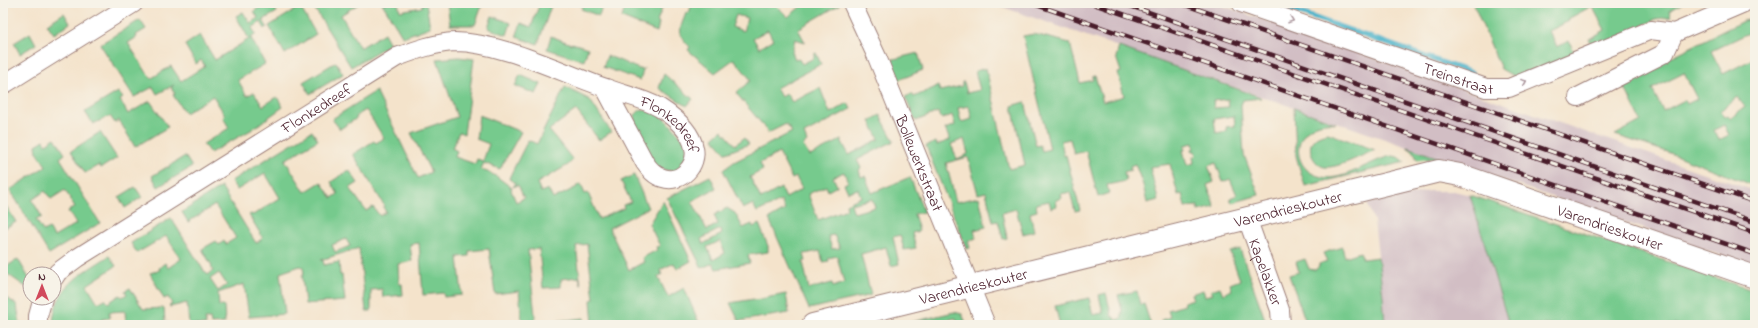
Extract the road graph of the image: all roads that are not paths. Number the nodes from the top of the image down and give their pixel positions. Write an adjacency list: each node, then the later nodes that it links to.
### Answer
1 (134, 3): 6 (street)
2 (852, 3): 12 (street, Bollewerkstraat)
3 (1241, 3): 5 (street, Treinstraat, one-way to 5)
4 (1744, 3): 5 (street)
5 (1674, 33): 8 (street)
6 (3, 85)
7 (605, 88): 7 (street, Flonkedreef); 10 (street, Flonkedreef)
8 (1578, 97)
9 (1247, 218): 11 (street, Varendrieskouter); 12 (street, Varendrieskouter); 17 (street, Kapelakker)
10 (62, 269)
11 (1755, 277)
12 (971, 287): 15 (street, Varendrieskouter); 16 (street, Bollewerkstraat)
13 (41, 306): 14 (street)
14 (38, 325)
15 (813, 325)
16 (986, 325)
17 (1281, 325)

